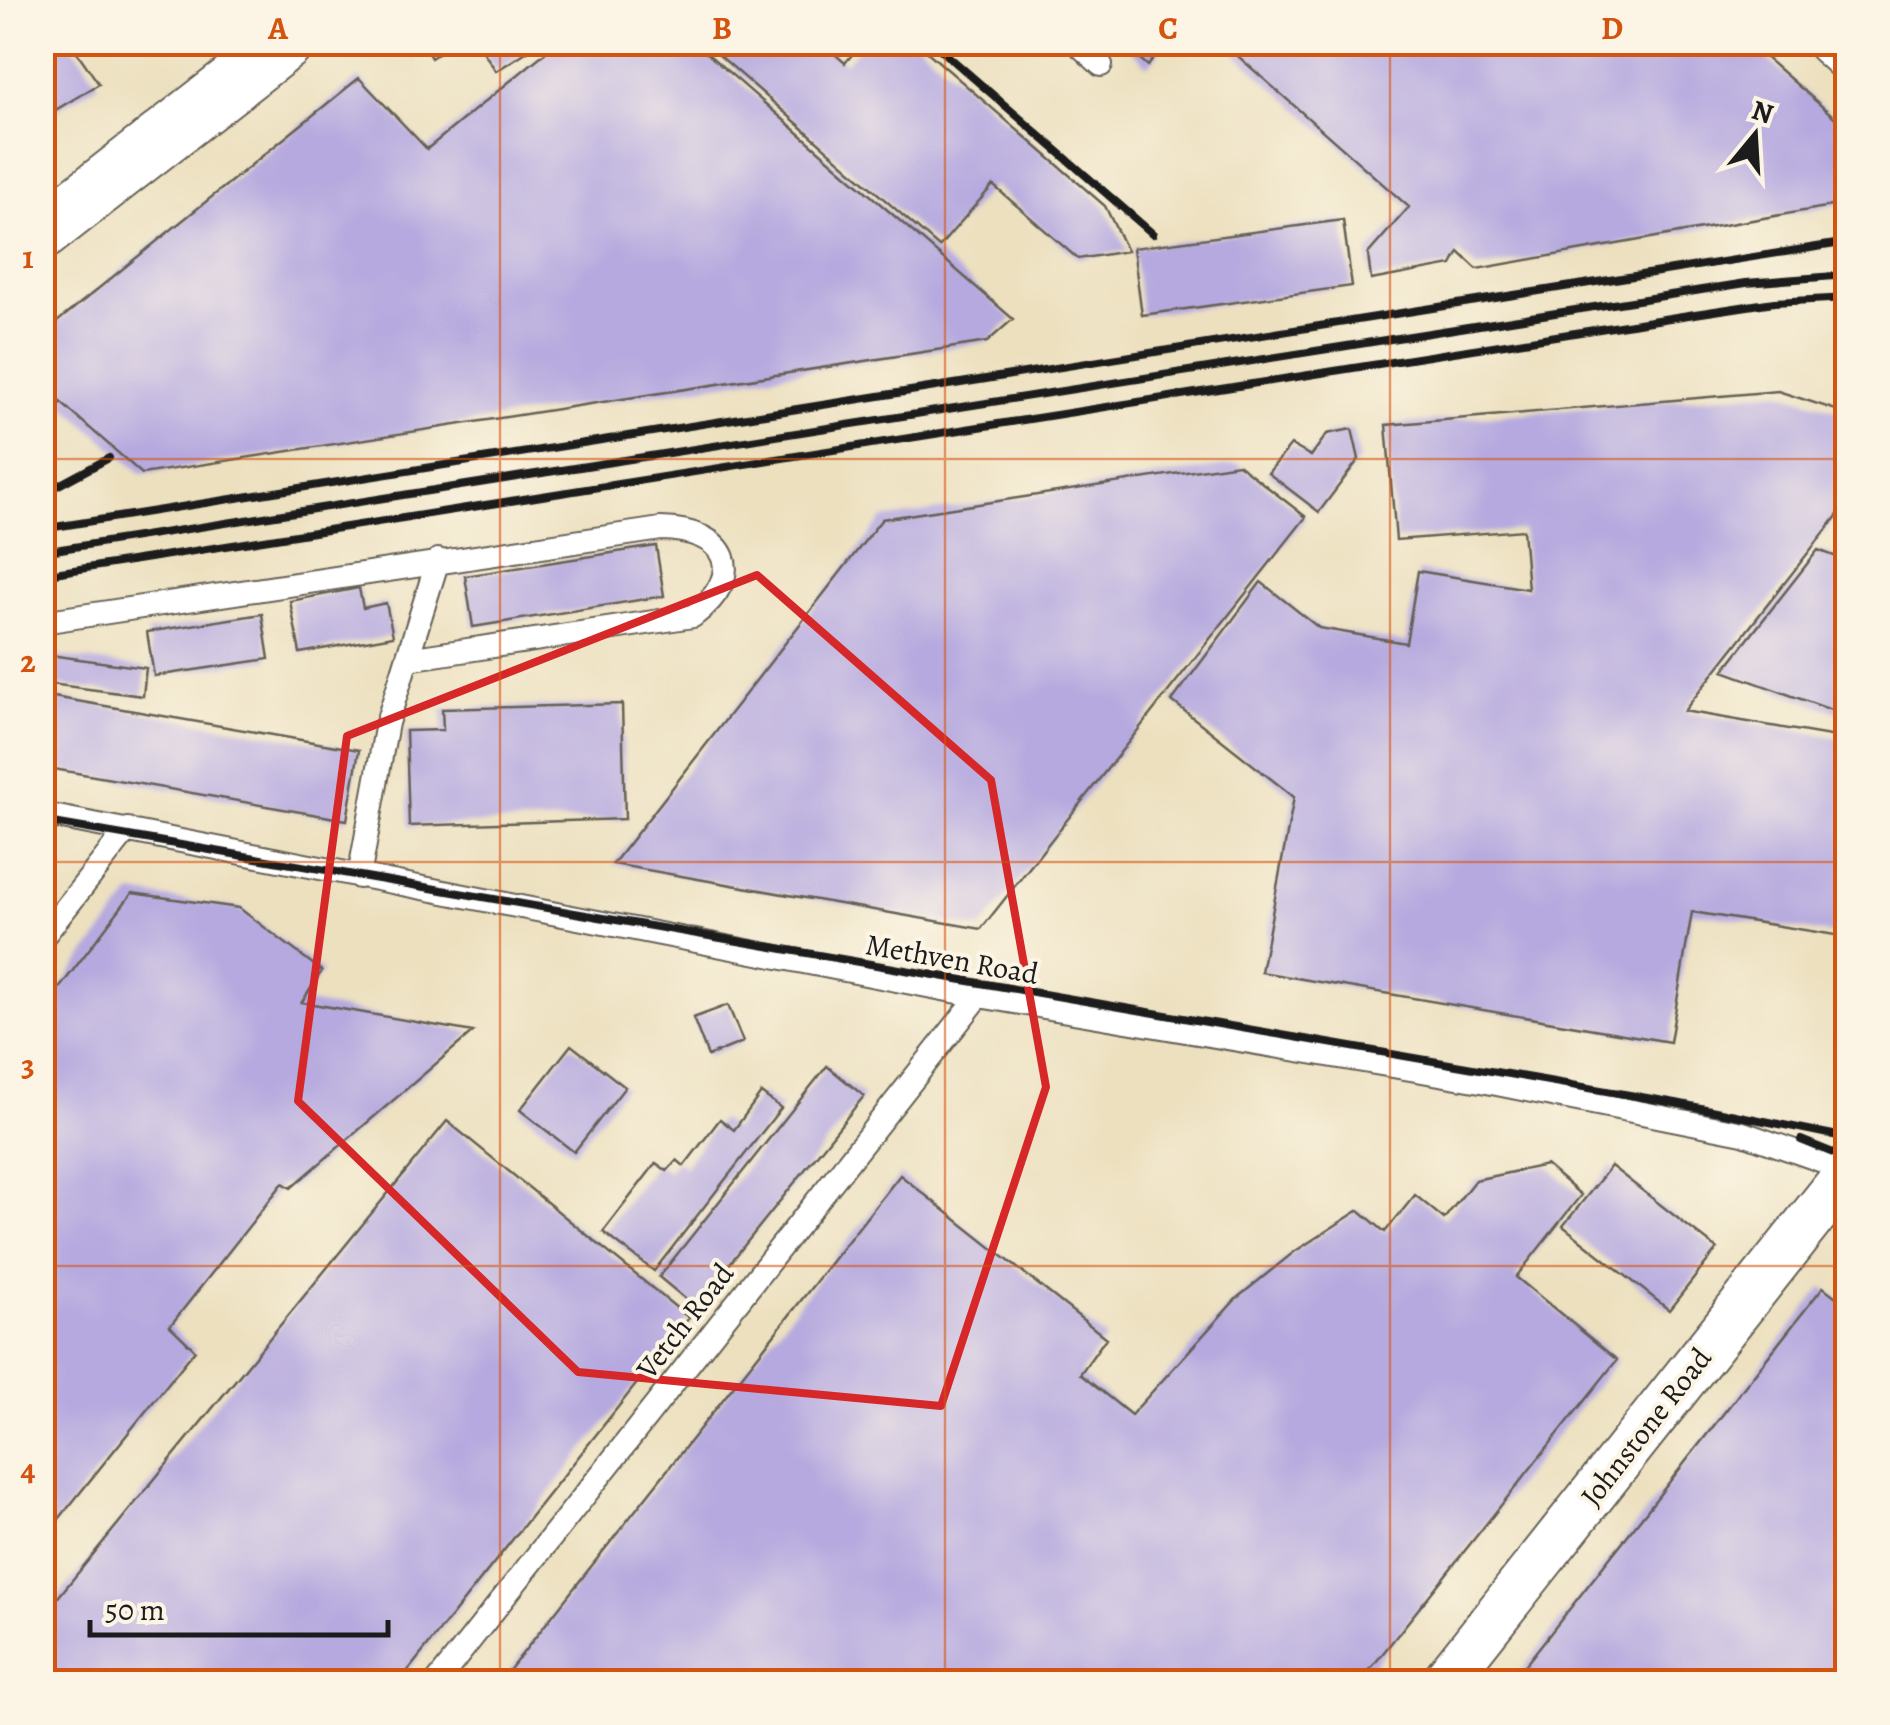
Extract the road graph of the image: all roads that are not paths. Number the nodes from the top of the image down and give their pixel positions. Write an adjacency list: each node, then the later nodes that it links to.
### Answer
1 (1076, 42): 5 (lane)
2 (1829, 42): 4 (street)
3 (282, 44): 6 (street)
4 (1848, 59)
5 (1101, 65)
6 (42, 232)
7 (438, 560): 8 (lane); 9 (lane); 9 (lane)
8 (42, 622)
9 (408, 659): 12 (lane)
10 (42, 814): 11 (lane, Methven Road)
11 (128, 829): 12 (lane, Methven Road); 13 (lane)
12 (360, 876): 14 (lane, Methven Road)
13 (42, 938)
14 (979, 996): 15 (lane, Methven Road); 16 (lane, Vetch Road)
15 (1848, 1171): 17 (street, Johnstone Road)
16 (438, 1682)
17 (1444, 1682)

